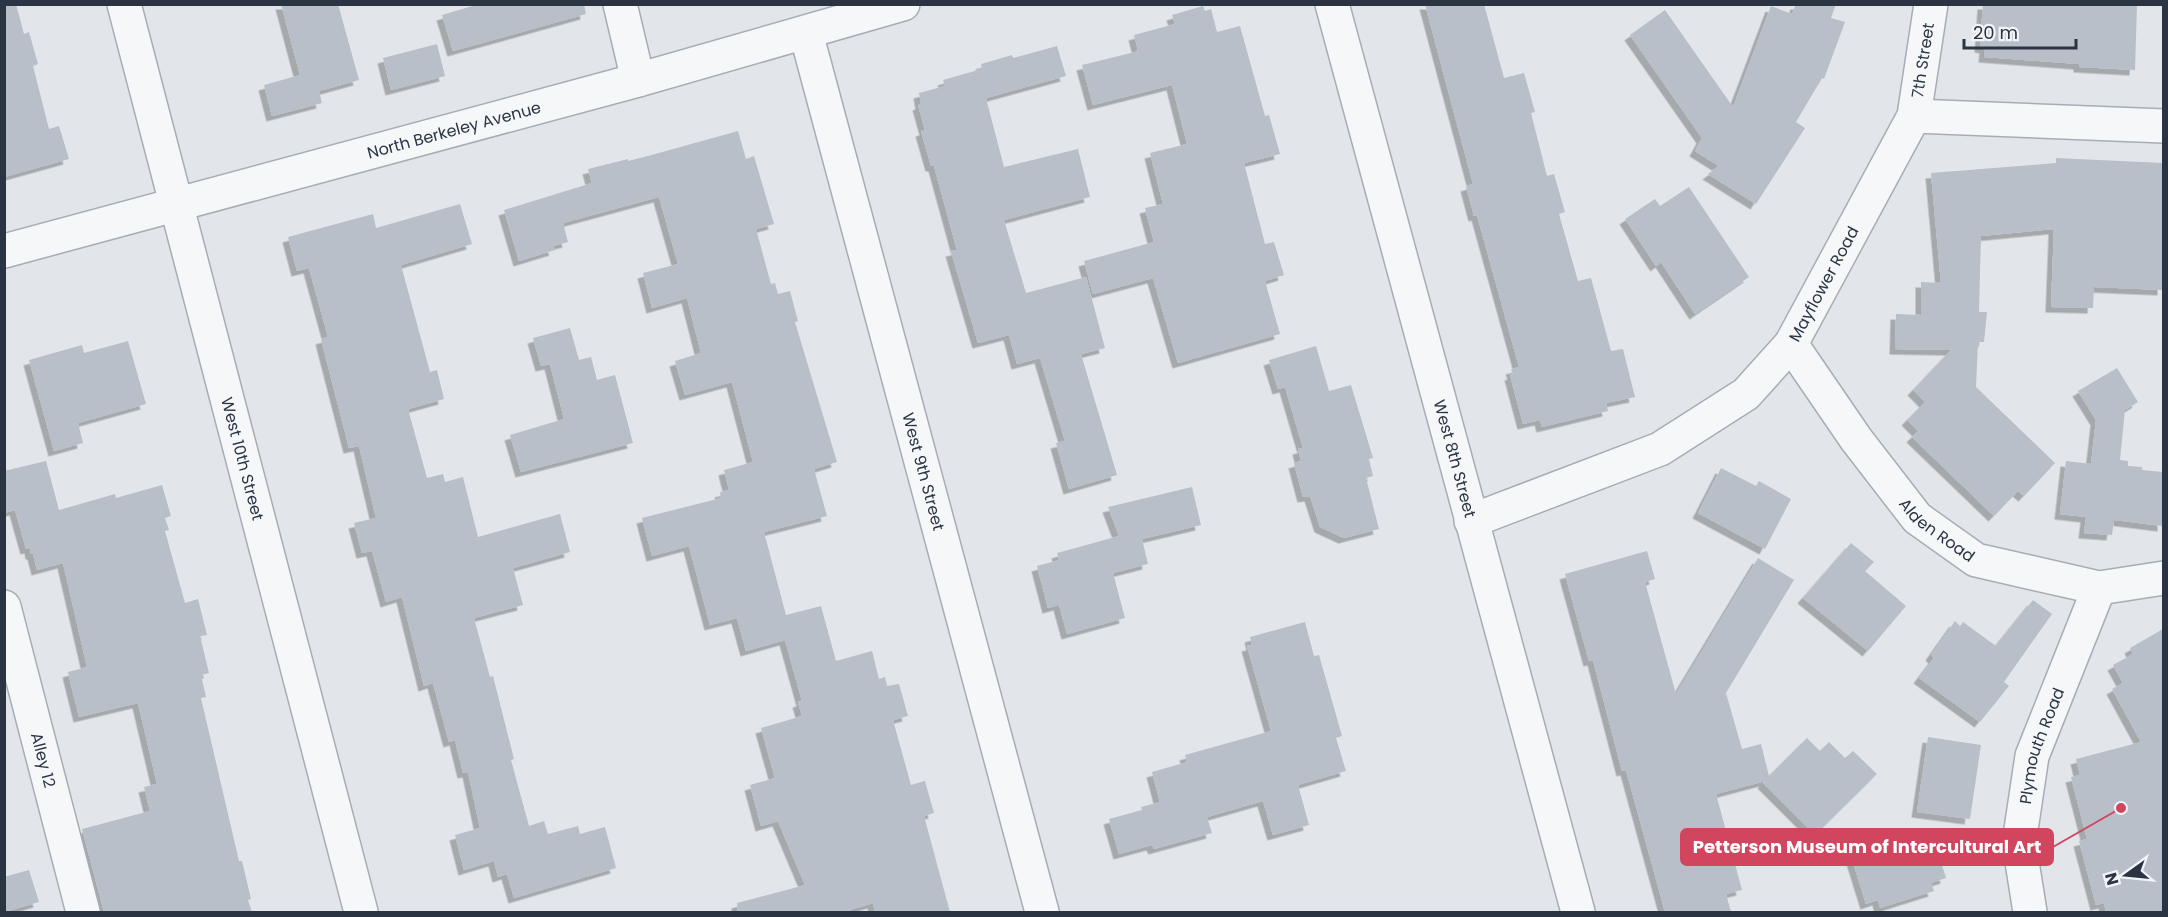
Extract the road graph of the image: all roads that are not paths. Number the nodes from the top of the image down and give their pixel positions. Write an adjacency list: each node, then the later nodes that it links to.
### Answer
1 (124, 4): 10 (street, West 10th Street)
2 (620, 4): 7 (street)
3 (903, 4): 6 (street, North Berkeley Avenue)
4 (1332, 4): 13 (street, West 8th Street)
5 (1931, 4): 8 (street, 7th Street)
6 (806, 33): 7 (street, North Berkeley Avenue); 19 (street, West 9th Street)
7 (638, 80): 10 (street, North Berkeley Avenue)
8 (1914, 116): 9 (street); 12 (street, Mayflower Road)
9 (2163, 126)
10 (175, 206): 11 (street, North Berkeley Avenue); 18 (street, West 10th Street)
11 (4, 251)
12 (1791, 344): 13 (street, Mayflower Road); 15 (street, Alden Road)
13 (1471, 521): 20 (street, West 8th Street)
14 (2163, 578): 15 (street, Alden Road)
15 (2099, 588): 21 (street, Plymouth Road)
16 (4, 608): 17 (street, Alley 12)
17 (84, 912)
18 (361, 912)
19 (1042, 912)
20 (1578, 912)
21 (2030, 912)

